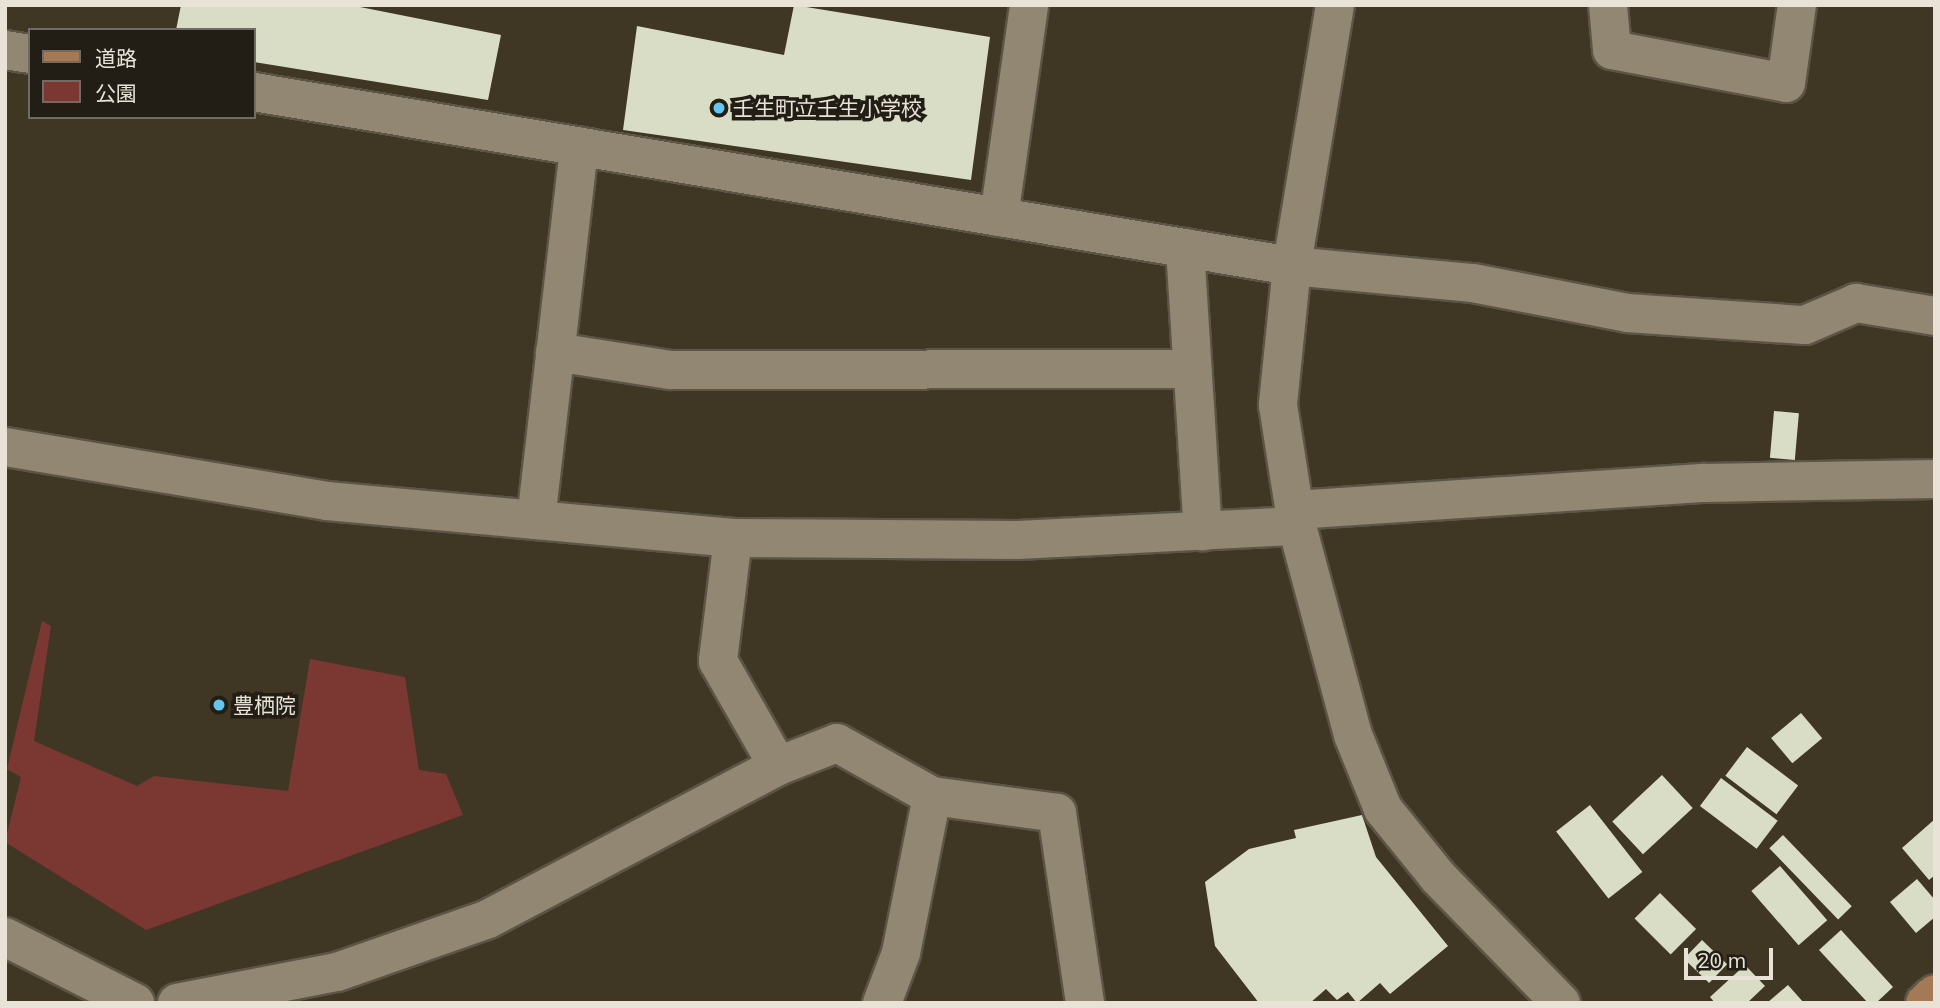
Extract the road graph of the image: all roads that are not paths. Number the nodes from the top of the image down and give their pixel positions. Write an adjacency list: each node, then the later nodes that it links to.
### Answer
1 (1029, 5): 9 (street)
2 (1335, 5): 11 (street)
3 (1608, 5): 4 (street)
4 (1797, 5)
5 (5, 50): 6 (street)
6 (28, 54)
7 (256, 92): 8 (street)
8 (579, 146): 9 (street); 13 (street)
9 (999, 217): 10 (street)
10 (1185, 248): 11 (street); 14 (street)
11 (1292, 266): 12 (street); 17 (street)
12 (1935, 316)
13 (555, 352): 14 (street); 18 (street)
14 (1192, 369): 19 (street)
15 (5, 447): 18 (street)
16 (1935, 480): 17 (street)
17 (1296, 518): 19 (street); 29 (street)
18 (536, 520): 20 (street)
19 (1203, 531): 20 (street)
20 (733, 538): 21 (street)
21 (778, 766): 22 (street); 26 (street)
22 (932, 796): 27 (street); 28 (street)
23 (5, 937): 25 (street)
24 (1935, 994): 30 (main road)
25 (135, 1003)
26 (177, 1003)
27 (882, 1003)
28 (1085, 1003)
29 (1561, 1003)
30 (1925, 1003)

